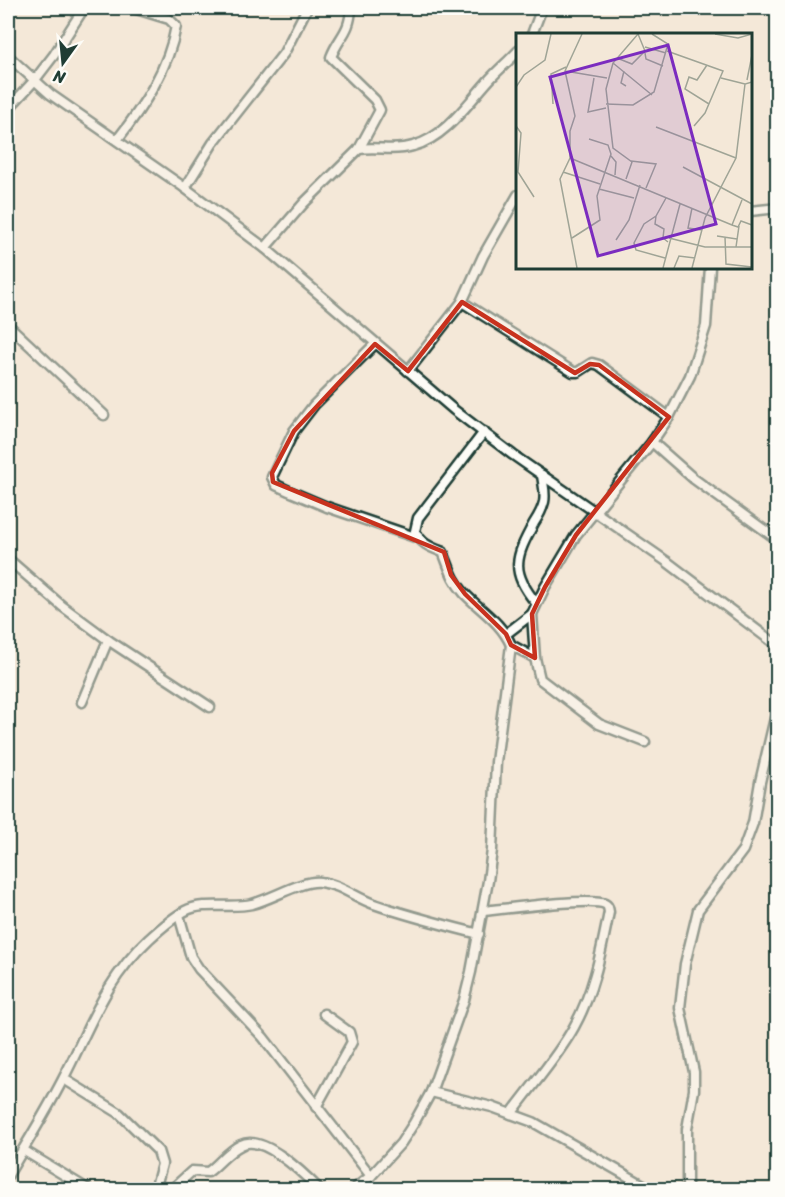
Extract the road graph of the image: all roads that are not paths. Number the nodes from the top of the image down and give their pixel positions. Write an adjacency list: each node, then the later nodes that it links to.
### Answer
1 (84, 8): 9 (street)
2 (133, 8): 11 (street)
3 (306, 8): 13 (street)
4 (351, 8): 12 (street)
5 (542, 8): 6 (street)
6 (532, 33)
7 (516, 53): 12 (street)
8 (8, 56): 9 (street)
9 (34, 81): 10 (street); 11 (street)
10 (8, 109)
11 (117, 140): 13 (street)
12 (358, 149): 17 (street)
13 (185, 188): 17 (street)
14 (516, 198): 19 (street)
15 (777, 208): 16 (street)
16 (752, 211)
17 (265, 248): 21 (street)
18 (710, 268): 24 (street)
19 (462, 302): 22 (street); 24 (street)
20 (8, 326): 23 (street)
21 (375, 344): 22 (street); 29 (street)
22 (408, 371): 25 (street)
23 (104, 415)
24 (669, 417): 26 (street)
25 (484, 432): 27 (street); 29 (street)
26 (652, 442): 28 (street); 30 (street)
27 (542, 475): 28 (street); 32 (street)
28 (596, 510): 32 (street); 37 (street)
29 (418, 538): 34 (street)
30 (777, 540)
31 (8, 559): 35 (street)
32 (536, 603): 33 (street)
33 (532, 614): 34 (street); 38 (street)
34 (506, 634): 36 (street)
35 (108, 640): 39 (street); 41 (street)
36 (512, 645): 38 (street); 43 (street)
37 (777, 646)
38 (535, 658): 42 (street)
39 (82, 702)
40 (777, 705): 62 (street)
41 (210, 706)
42 (645, 742)
43 (483, 911): 45 (street); 50 (street)
44 (179, 915): 45 (street); 47 (street); 49 (street)
45 (479, 934): 48 (street)
46 (324, 1014): 49 (street)
47 (64, 1079): 51 (street); 57 (street)
48 (431, 1092): 50 (street); 55 (street)
49 (316, 1107): 55 (street)
50 (511, 1114): 61 (street)
51 (22, 1150): 53 (street); 56 (street)
52 (8, 1155): 53 (street)
53 (15, 1162): 54 (street)
54 (8, 1176)
55 (371, 1176): 60 (street)
56 (89, 1190)
57 (155, 1190)
58 (171, 1190): 59 (street)
59 (320, 1190)
60 (353, 1190)
61 (651, 1190)
62 (687, 1190)

